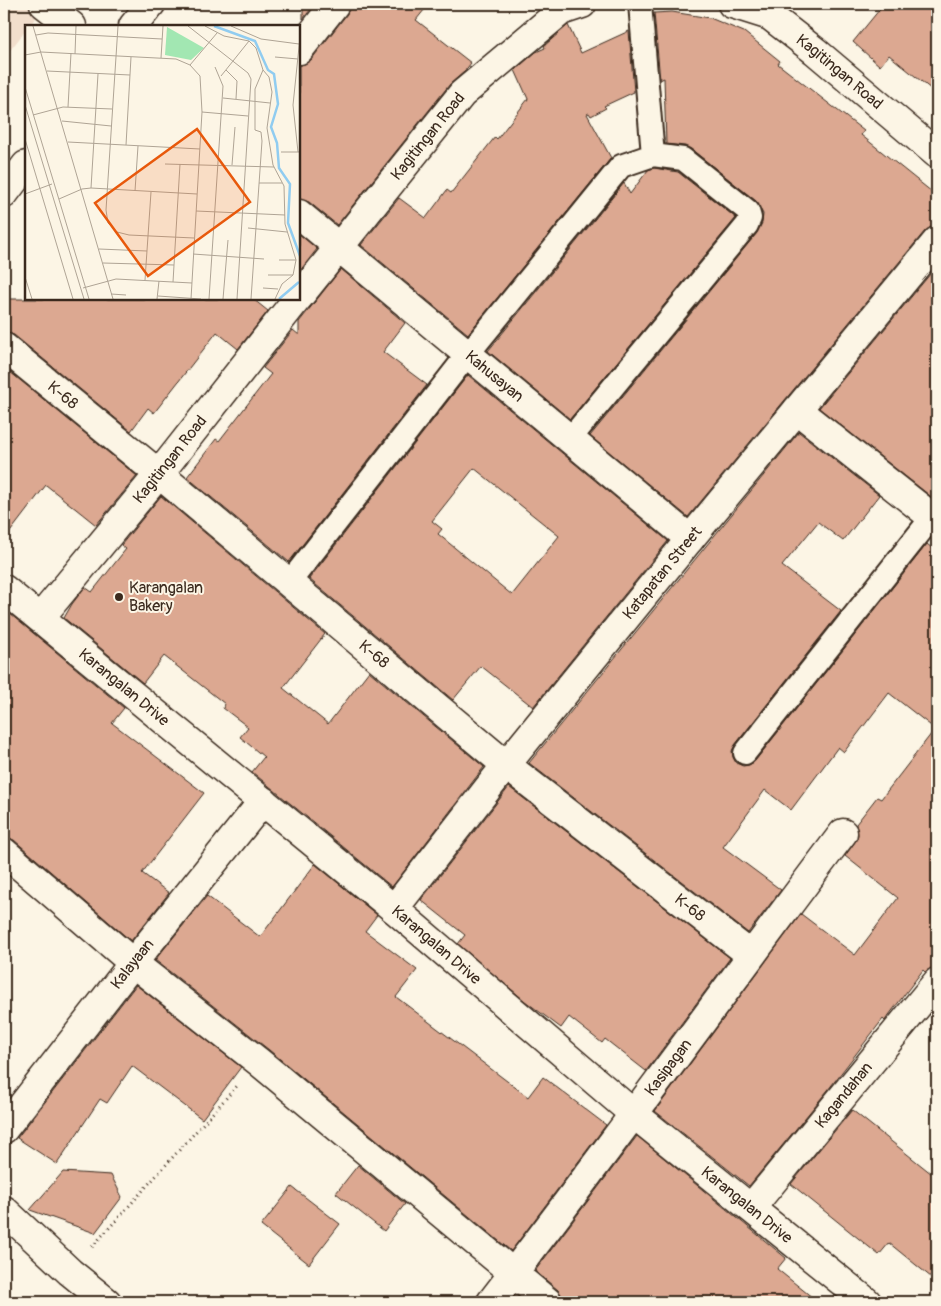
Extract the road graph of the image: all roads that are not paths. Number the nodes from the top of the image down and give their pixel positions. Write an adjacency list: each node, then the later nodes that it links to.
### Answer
1 (44, 4): 7 (street)
2 (151, 4): 8 (street)
3 (335, 4): 9 (street)
4 (582, 4): 16 (street, Kagitingan Road)
5 (640, 4): 11 (lane)
6 (732, 4): 10 (street, Kagitingan Road)
7 (71, 25)
8 (134, 25)
9 (300, 49)
10 (937, 154)
11 (653, 155): 20 (lane); 22 (lane)
12 (25, 166): 13 (street)
13 (4, 194)
14 (300, 215): 16 (street, Kahusayan)
15 (937, 241): 21 (street, Katapatan Street)
16 (338, 247): 17 (street, Kagitingan Road); 20 (street, Kahusayan)
17 (300, 295)
18 (296, 300): 23 (street, Kagitingan Road)
19 (4, 347): 23 (street, K-68)
20 (468, 354): 22 (street, Kahusayan); 26 (lane)
21 (798, 410): 24 (street); 25 (street, Katapatan Street)
22 (570, 439): 25 (street, Kahusayan)
23 (159, 474): 26 (street, K-68); 28 (street, Kagitingan Road)
24 (936, 517): 29 (lane)
25 (690, 539): 30 (street, Katapatan Street)
26 (289, 583): 30 (street, K-68)
27 (4, 589): 28 (street, Karangalan Drive)
28 (40, 618): 31 (street, Karangalan Drive)
29 (745, 753)
30 (506, 765): 34 (street, Katapatan Street); 35 (street, K-68)
31 (263, 801): 34 (street, Karangalan Drive); 36 (street, Kalayaan)
32 (843, 833): 35 (street, Kasipagan)
33 (4, 852): 36 (street)
34 (394, 909): 38 (street, Karangalan Drive)
35 (750, 956): 38 (street, Kasipagan)
36 (133, 964): 39 (street, Kalayaan); 42 (street)
37 (937, 982): 40 (street, Kagandahan)
38 (635, 1115): 40 (street, Karangalan Drive); 42 (street, Kasipagan)
39 (4, 1129)
40 (752, 1208): 46 (street, Karangalan Drive)
41 (4, 1210): 43 (street)
42 (513, 1273): 44 (street, Kasipagan); 45 (street)
43 (107, 1302)
44 (491, 1302)
45 (548, 1302)
46 (867, 1302)

